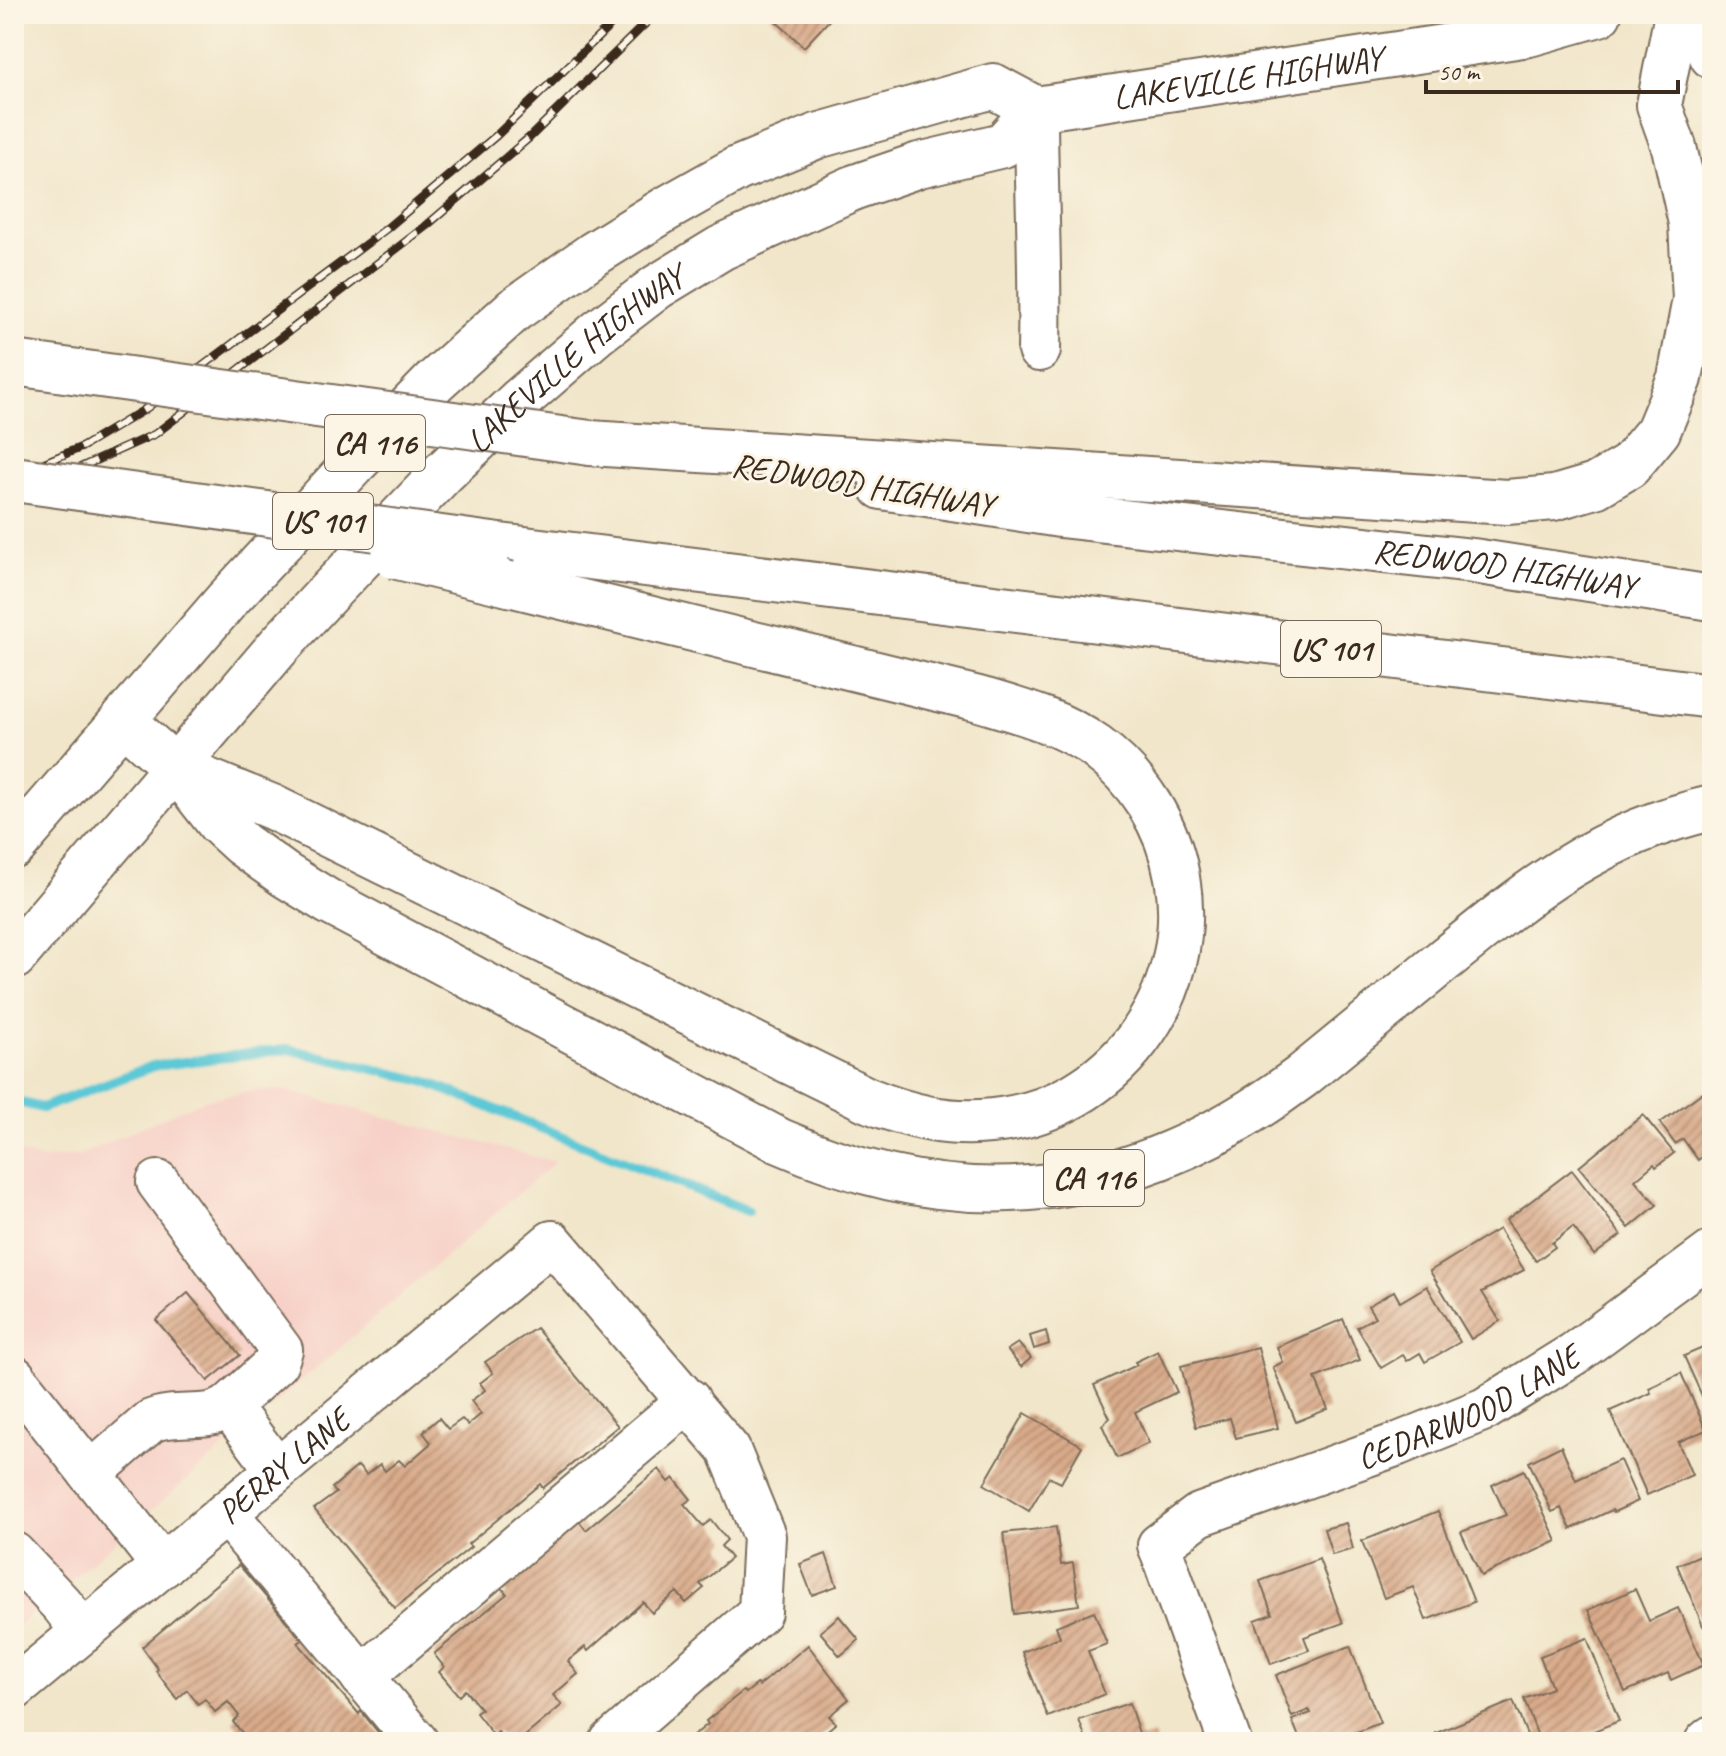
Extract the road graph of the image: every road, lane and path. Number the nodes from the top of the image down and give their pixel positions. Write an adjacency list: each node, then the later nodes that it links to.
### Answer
1 (1599, 14): 5 (main road, LAKEVILLE HIGHWAY)
2 (1677, 14): 8 (main road)
3 (1693, 14): 4 (main road)
4 (1712, 56)
5 (1036, 109): 6 (street); 13 (main road, LAKEVILLE HIGHWAY / CA 116); 14 (main road, LAKEVILLE HIGHWAY)
6 (1039, 350)
7 (14, 363): 8 (main road, REDWOOD HIGHWAY, bridge)
8 (590, 443): 11 (main road, REDWOOD HIGHWAY)
9 (14, 479): 10 (main road, US 101, bridge)
10 (154, 498): 12 (main road, US 101, bridge); 14 (main road, bridge)
11 (1712, 598)
12 (1712, 696)
13 (123, 721): 14 (main road); 16 (main road, LAKEVILLE HIGHWAY / CA 116)
14 (176, 768): 15 (main road, CA 116); 17 (main road, LAKEVILLE HIGHWAY)
15 (1712, 808)
16 (14, 846)
17 (14, 957)
18 (158, 1182): 22 (street)
19 (1712, 1252): 34 (street, CEDARWOOD LANE)
20 (14, 1377): 24 (street)
21 (689, 1400): 23 (street, PERRY LANE); 29 (street); 32 (street)
22 (229, 1406): 23 (street); 24 (street)
23 (277, 1470): 25 (street, PERRY LANE)
24 (90, 1474): 27 (street)
25 (226, 1513): 27 (street, PERRY LANE); 29 (street)
26 (14, 1554): 28 (street)
27 (163, 1566): 28 (street, PERRY LANE)
28 (83, 1632): 30 (street, PERRY LANE)
29 (362, 1677): 33 (street)
30 (14, 1689)
31 (1712, 1737): 35 (street)
32 (613, 1741)
33 (417, 1742)
34 (1230, 1742)
35 (1706, 1742)

